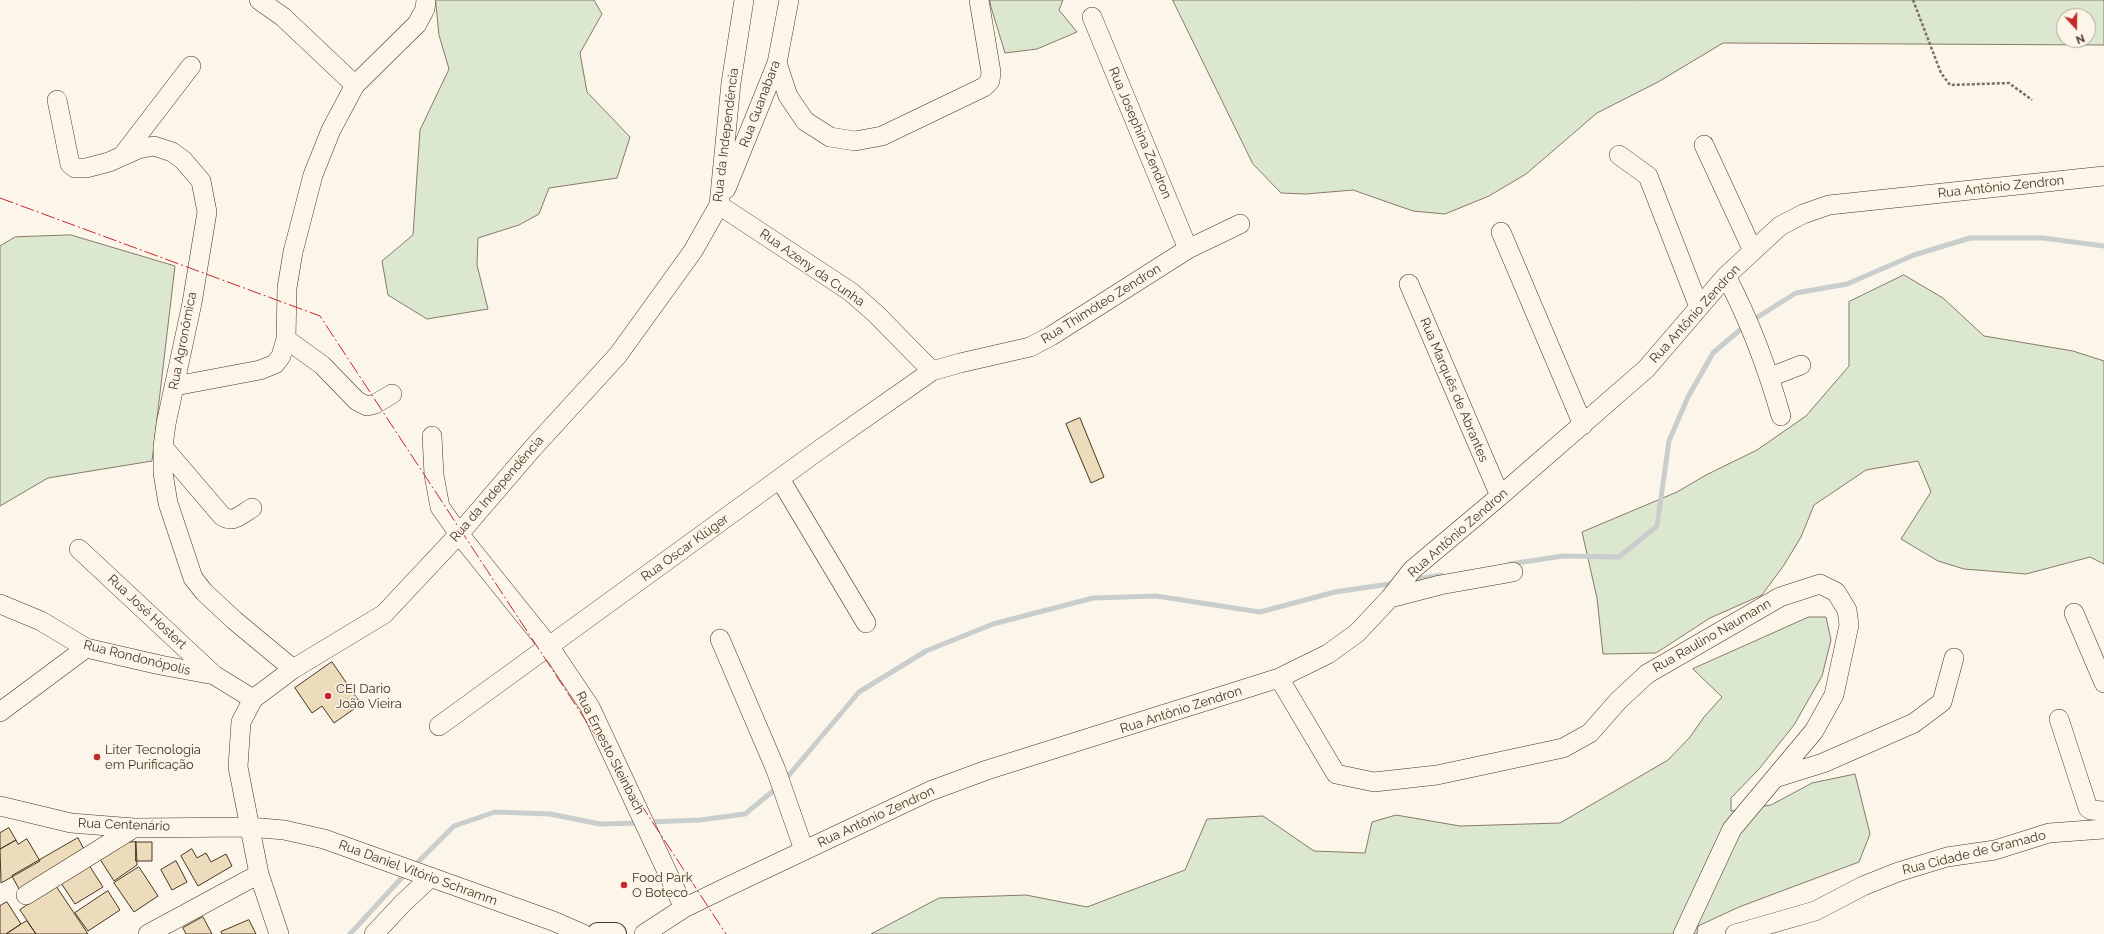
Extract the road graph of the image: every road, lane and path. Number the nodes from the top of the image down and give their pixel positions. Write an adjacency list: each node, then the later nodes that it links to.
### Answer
1 (259, 0): 10 (street)
2 (426, 0): 10 (street)
3 (744, 0): 17 (street, Rua da Independência)
4 (789, 0): 8 (street, Rua Guanabara)
5 (979, 0): 8 (street)
6 (1913, 0): 12 (path)
7 (1092, 17): 20 (street, Rua Josephina Zendron)
8 (777, 63): 17 (street, Rua Guanabara)
9 (191, 66): 15 (street)
10 (356, 85): 25 (street)
11 (58, 100): 15 (street, Rua Agronômica)
12 (2032, 100)
13 (1704, 145): 21 (street)
14 (1619, 155): 24 (street)
15 (122, 156): 29 (street, Rua Agronômica)
16 (2104, 176): 21 (street, Rua Antônio Zendron)
17 (719, 205): 27 (street, Rua Azeny da Cunha); 38 (street, Rua da Independência)
18 (1240, 224): 20 (street, Rua Thimóteo Zendron)
19 (1501, 232): 32 (street)
20 (1188, 249): 27 (street, Rua Thimóteo Zendron)
21 (1753, 251): 22 (street, Rua Antônio Zendron)
22 (1726, 276): 24 (street, Rua Antônio Zendron); 28 (street)
23 (1409, 284): 36 (street, Rua Marquês de Abrantes)
24 (1699, 307): 32 (street, Rua Antônio Zendron)
25 (286, 339): 29 (street); 30 (street)
26 (1801, 365): 28 (street)
27 (932, 371): 35 (street, Rua Oscar Klüger)
28 (1770, 377): 31 (street)
29 (175, 386): 34 (street, Rua Agronômica)
30 (392, 394)
31 (1781, 416)
32 (1583, 425): 36 (street, Rua Antônio Zendron)
33 (432, 436): 38 (street, Rua Ernesto Steinbach)
34 (163, 447): 37 (street); 49 (street, Rua Agronômica)
35 (780, 479): 44 (street); 46 (street, Rua Oscar Klüger)
36 (1500, 496): 41 (street, Rua Antônio Zendron)
37 (252, 508)
38 (459, 534): 46 (street, Rua Ernesto Steinbach); 49 (street, Rua da Independência)
39 (79, 549): 50 (street, Rua José Hostert)
40 (1513, 572): 41 (street)
41 (1399, 586): 51 (street, Rua Antônio Zendron)
42 (0, 604): 47 (street, Rua Rondonópolis)
43 (2074, 613): 52 (street)
44 (866, 623)
45 (720, 639): 63 (street)
46 (549, 646): 56 (street, Rua Oscar Klüger); 67 (street, Rua Ernesto Steinbach)
47 (86, 648): 50 (street, Rua Rondonópolis); 54 (street)
48 (1954, 658): 57 (street)
49 (293, 669): 53 (street, Rua da Independência)
50 (214, 675): 53 (street, Rua Rondonópolis)
51 (1279, 678): 57 (street, Rua Raulino Naumann); 63 (street, Rua Antônio Zendron)
52 (2104, 683)
53 (253, 699): 60 (street, Rua da Independência)
54 (0, 712)
55 (2059, 720): 59 (street)
56 (439, 726)
57 (1775, 778): 75 (street, Rua Raulino Naumann)
58 (0, 806): 61 (street, Rua Centenário)
59 (2104, 811)
60 (250, 827): 61 (street, Rua Centenário); 64 (street, Rua da Independência); 65 (street, Rua Daniel Vitório Schramm)
61 (134, 828): 66 (street)
62 (2104, 829): 76 (street, Rua Cidade de Gramado)
63 (804, 850): 67 (street, Rua Antônio Zendron)
64 (259, 874): 68 (street); 69 (street, Rua da Independência)
65 (427, 876): 70 (street); 71 (street, Rua Daniel Vitório Schramm)
66 (26, 894)
67 (684, 908): 74 (street, Rua Antônio Zendron)
68 (148, 934)
69 (279, 934)
70 (374, 934)
71 (583, 934)
72 (598, 934): 73 (main road)
73 (616, 934)
74 (644, 934)
75 (1683, 934)
76 (1735, 934)

